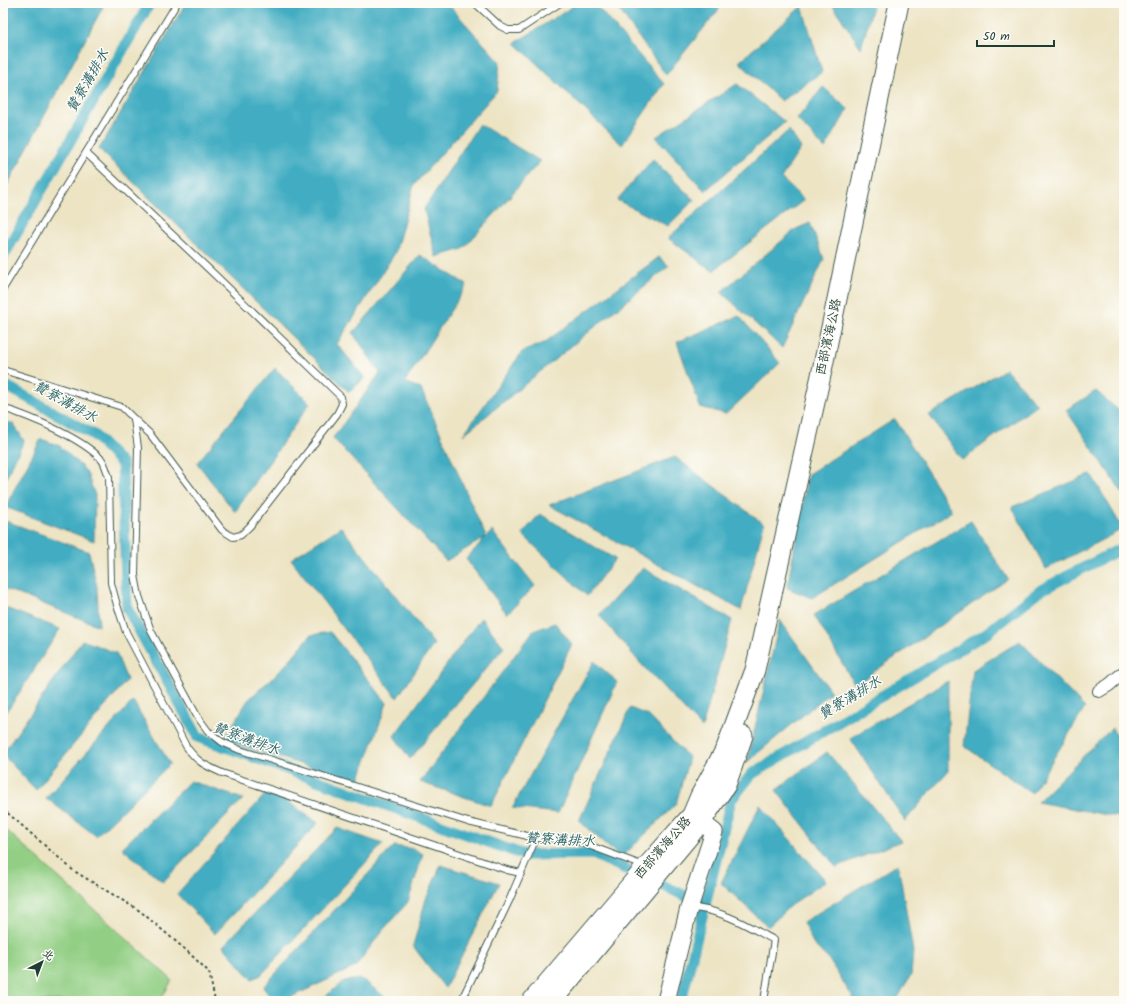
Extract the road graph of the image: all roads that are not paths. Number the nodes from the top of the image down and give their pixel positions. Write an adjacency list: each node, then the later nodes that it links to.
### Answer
1 (177, 3): 5 (lane)
2 (475, 3): 3 (lane)
3 (560, 3)
4 (899, 3): 12 (main road, 西部濱海公路)
5 (86, 153): 6 (lane); 9 (lane)
6 (3, 288)
7 (3, 370): 9 (lane)
8 (3, 408): 15 (lane)
9 (134, 419): 13 (lane)
10 (1124, 672): 11 (street)
11 (1099, 691)
12 (697, 819): 14 (main road, 西部濱海公路); 16 (street); 19 (main road, 西部濱海公路)
13 (536, 838): 14 (lane); 15 (lane)
14 (646, 867): 18 (main road, 西部濱海公路)
15 (522, 870): 17 (lane)
16 (693, 908): 20 (street); 21 (lane)
17 (461, 1001)
18 (532, 1001)
19 (552, 1001)
20 (666, 1001)
21 (764, 1001)

